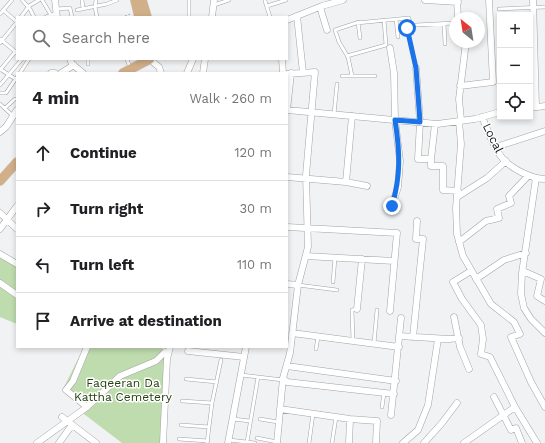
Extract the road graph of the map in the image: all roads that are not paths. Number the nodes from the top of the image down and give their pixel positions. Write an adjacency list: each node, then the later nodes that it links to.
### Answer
1 (12, 0): 29 (lane)
2 (22, 0): 22 (lane)
3 (39, 0): 22 (lane)
4 (42, 0): 32 (lane)
5 (56, 0): 32 (street)
6 (82, 0): 27 (lane)
7 (96, 0): 24 (lane)
8 (117, 0): 24 (lane)
9 (135, 0): 34 (main road)
10 (142, 0): 39 (main road)
11 (189, 0): 40 (lane)
12 (229, 0): 20 (lane)
13 (286, 0): 23 (lane)
14 (341, 0): 21 (street)
15 (425, 0): 19 (street)
16 (489, 0): 96 (street)
17 (533, 0): 25 (street)
18 (266, 1): 23 (lane)
19 (454, 1): 31 (street)
20 (214, 2): 41 (street)
21 (323, 4): 43 (street); 54 (street)
22 (29, 6): 35 (lane); 36 (lane)
23 (267, 6): 42 (lane)
24 (94, 7): 27 (lane); 38 (lane)
25 (534, 7): 26 (lane); 28 (lane); 53 (street)
26 (545, 7)
27 (83, 8): 30 (lane)
28 (499, 9)
29 (3, 10): 33 (lane); 47 (lane)
30 (78, 10)
31 (457, 12)
32 (55, 13): 37 (lane)
33 (0, 14)
34 (138, 14)
35 (22, 16)
36 (34, 16)
37 (72, 16)
38 (96, 16)
39 (147, 16)
40 (189, 16)
41 (212, 16)
42 (270, 16)
43 (297, 16): 45 (street); 85 (street)
44 (396, 19): 46 (lane); 55 (lane); 75 (lane)
45 (288, 20)
46 (384, 20): 48 (lane); 63 (lane)
47 (16, 21)
48 (358, 22): 56 (lane); 63 (lane)
49 (16, 23): 57 (lane)
50 (444, 23): 51 (lane); 52 (lane); 58 (lane)
51 (449, 23)
52 (416, 25)
53 (533, 28)
54 (327, 30)
55 (398, 37)
56 (360, 38)
57 (1, 41): 62 (lane)
58 (445, 44)
59 (390, 48): 112 (street)
60 (465, 48): 96 (street)
61 (533, 48): 94 (street)
62 (16, 52): 76 (lane)
63 (347, 56): 89 (lane)
64 (22, 60): 87 (lane)
65 (28, 60): 77 (lane)
66 (71, 60): 74 (street)
67 (88, 60): 73 (lane)
68 (127, 60): 80 (lane)
69 (153, 60): 80 (main road); 81 (street)
70 (193, 60): 82 (street)
71 (205, 60): 83 (street)
72 (282, 60): 84 (street)
73 (88, 64)
74 (74, 65): 78 (street); 79 (street)
75 (416, 68): 114 (street)
76 (0, 69): 87 (lane)
77 (21, 72)
78 (63, 72)
79 (82, 72)
80 (130, 72)
81 (161, 72)
82 (187, 72)
83 (203, 72)
84 (283, 72)
85 (303, 73): 86 (street); 107 (street)
86 (289, 74): 97 (street)
87 (9, 75): 91 (lane); 95 (lane)
88 (342, 76): 89 (lane)
89 (352, 76): 90 (lane)
90 (375, 76)
91 (16, 78)
92 (16, 80): 98 (lane)
93 (337, 84): 109 (lane)
94 (533, 84)
95 (0, 85)
96 (460, 86): 113 (street)
97 (288, 92)
98 (0, 93)
99 (15, 99): 103 (lane)
100 (0, 104): 103 (lane)
101 (545, 106): 102 (street)
102 (533, 107)
103 (5, 108): 105 (lane); 106 (lane)
104 (288, 110): 107 (street)
105 (0, 112)
106 (15, 113): 116 (street)
107 (312, 113): 109 (street); 127 (street)
108 (497, 113): 111 (street)
109 (334, 114): 110 (street)
110 (352, 116): 112 (street); 130 (street)
111 (482, 117): 113 (street); 118 (street, Local)
112 (395, 120): 114 (street); 133 (street)
113 (460, 121): 115 (street); 132 (street)
114 (420, 122): 115 (street); 120 (street)
115 (435, 124): 120 (street)
116 (2, 129)
117 (545, 131): 118 (street)
118 (496, 147): 121 (street, Local)
119 (16, 154): 123 (main road)
120 (431, 159): 132 (street)
121 (506, 161): 124 (street, Local); 132 (street)
122 (16, 163): 129 (main road)
123 (0, 172)
124 (528, 176): 126 (street, Local); 142 (street)
125 (288, 177): 127 (street)
126 (536, 178): 128 (street, Local); 143 (street)
127 (306, 179): 130 (street); 140 (street)
128 (545, 179)
129 (0, 181)
130 (346, 182): 131 (street)
131 (367, 186)
132 (458, 194): 142 (street)
133 (392, 206)
134 (16, 207): 136 (street)
135 (0, 213): 136 (street)
136 (7, 220): 138 (street); 141 (street)
137 (417, 221): 170 (street)
138 (16, 227)
139 (288, 227): 140 (street)
140 (307, 228): 145 (street); 149 (street)
141 (0, 229)
142 (459, 242): 150 (street)
143 (526, 253): 151 (street); 152 (street)
144 (0, 254): 148 (street)
145 (306, 256): 146 (street); 156 (street)
146 (335, 258): 147 (street); 153 (lane)
147 (362, 259): 149 (street); 160 (street)
148 (16, 261)
149 (394, 261): 162 (street)
150 (471, 271): 152 (street); 200 (street)
151 (523, 271): 159 (street); 167 (street)
152 (476, 279): 199 (street)
153 (333, 282)
154 (0, 284): 158 (street)
155 (288, 284): 156 (street)
156 (298, 285): 157 (lane); 163 (street)
157 (337, 290)
158 (16, 294)
159 (545, 301)
160 (357, 308): 173 (lane)
161 (376, 310): 174 (lane)
162 (390, 312)
163 (290, 317): 166 (street)
164 (454, 317): 171 (street)
165 (401, 318): 169 (street)
166 (292, 333): 168 (street); 183 (street)
167 (545, 333)
168 (318, 336): 173 (street); 178 (lane)
169 (400, 336): 170 (street); 175 (street)
170 (413, 337): 172 (street)
171 (460, 338): 172 (street); 184 (street)
172 (438, 339): 229 (street)
173 (354, 341): 174 (street)
174 (374, 344): 175 (street)
175 (399, 347): 189 (street)
176 (87, 348): 197 (street)
177 (246, 348): 181 (street)
178 (316, 349)
179 (169, 350): 197 (street); 222 (street)
180 (188, 351): 181 (street)
181 (244, 357): 185 (street)
182 (221, 360): 190 (lane)
183 (287, 366): 188 (street); 189 (street)
184 (469, 369)
185 (241, 375): 186 (lane); 206 (street)
186 (258, 377): 188 (lane); 210 (lane)
187 (186, 379): 190 (lane)
188 (283, 379): 191 (street); 201 (street)
189 (396, 381): 192 (street)
190 (217, 382): 195 (lane)
191 (384, 392): 192 (street); 198 (lane)
192 (394, 394): 203 (street)
193 (494, 398): 204 (street)
194 (182, 401): 195 (lane)
195 (212, 403): 213 (lane)
196 (457, 403): 230 (street)
197 (87, 407): 209 (street)
198 (382, 407)
199 (545, 407)
200 (515, 408): 204 (street); 233 (street)
201 (280, 409): 202 (street); 211 (street)
202 (313, 414): 205 (street); 225 (lane)
203 (392, 415)
204 (504, 415): 231 (street); 232 (street)
205 (336, 418): 208 (street); 226 (lane)
206 (233, 419): 210 (lane); 216 (street)
207 (260, 419): 211 (lane)
208 (350, 419): 227 (street); 228 (street)
209 (67, 421): 217 (street); 220 (street); 221 (street)
210 (250, 421): 219 (lane)
211 (279, 422): 224 (street)
212 (181, 425): 213 (lane)
213 (209, 427): 218 (lane)
214 (257, 438): 224 (lane)
215 (179, 439): 218 (lane)
216 (228, 441): 219 (lane)
217 (93, 442)
218 (207, 442)
219 (246, 442): 223 (lane)
220 (37, 443)
221 (59, 443)
222 (163, 443)
223 (255, 443)
224 (277, 443)
225 (309, 443)
226 (332, 443)
227 (349, 443)
228 (376, 443)
229 (403, 443)
230 (424, 443)
231 (464, 443)
232 (522, 443)
233 (537, 443)

